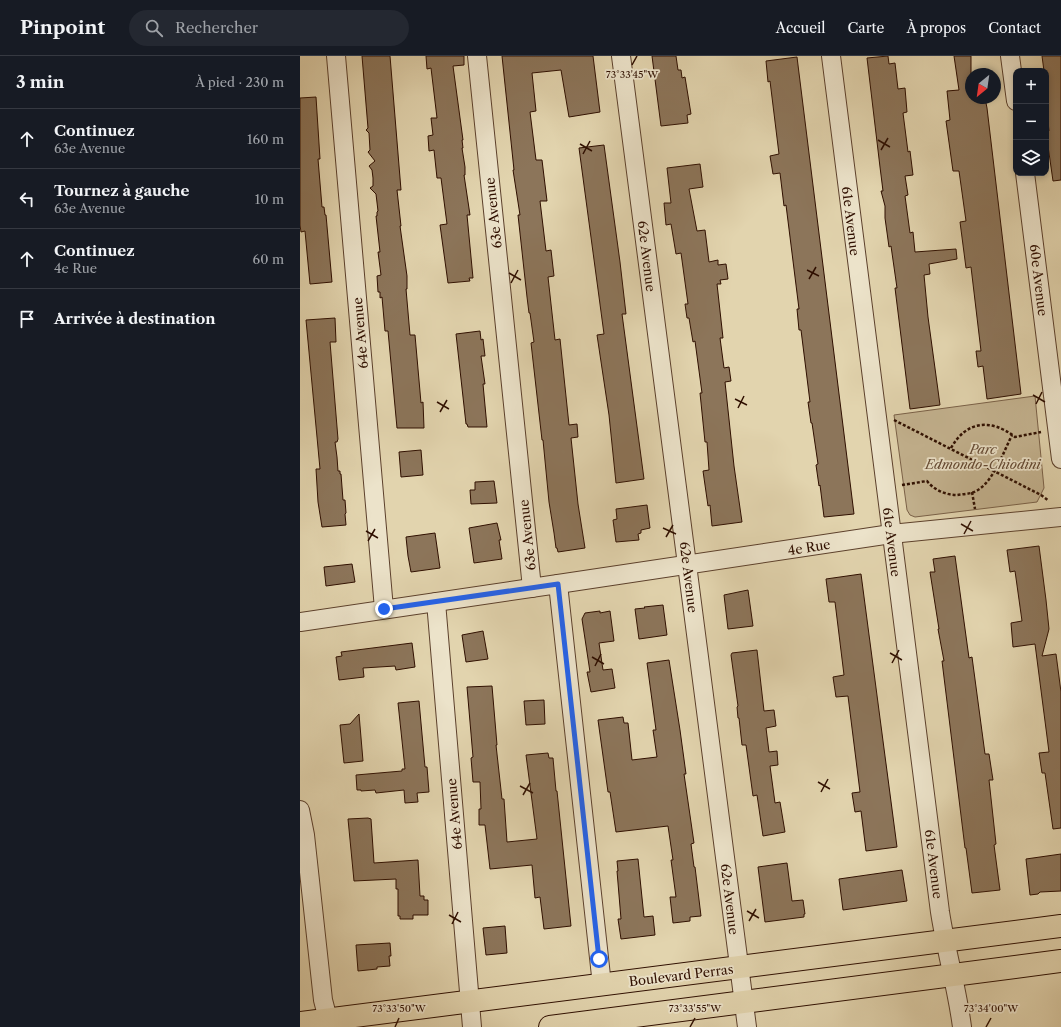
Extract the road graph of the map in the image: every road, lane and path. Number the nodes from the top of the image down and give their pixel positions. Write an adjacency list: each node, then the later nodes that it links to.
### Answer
1 (336, 56): 23 (street, 64e Avenue)
2 (477, 56): 21 (street, 63e Avenue)
3 (621, 56): 19 (street, 62e Avenue)
4 (830, 56): 8 (street, 61e Avenue)
5 (1010, 56): 6 (street)
6 (1013, 78)
7 (1025, 176): 9 (street, 60e Avenue)
8 (876, 411): 11 (path); 14 (street, 61e Avenue)
9 (1057, 429): 10 (path); 12 (street, 60e Avenue)
10 (1012, 435): 11 (path); 13 (path)
11 (951, 448): 13 (path)
12 (1061, 459)
13 (994, 470): 15 (path); 17 (path)
14 (885, 487): 15 (path); 18 (street, 61e Avenue)
15 (972, 492): 16 (path)
16 (974, 508)
17 (1056, 510): 18 (street, 4e Rue)
18 (891, 534): 19 (street, 4e Rue); 28 (street, 61e Avenue)
19 (687, 565): 20 (street, 4e Rue); 30 (street, 62e Avenue)
20 (558, 584): 21 (street, 63e Avenue); 32 (street)
21 (532, 588): 22 (street)
22 (436, 602): 23 (street); 33 (street, 64e Avenue)
23 (384, 609): 24 (street)
24 (300, 622)
25 (300, 810): 26 (street)
26 (302, 835): 36 (street)
27 (1061, 926): 28 (main road, Boulevard Perras)
28 (944, 941): 30 (main road, Boulevard Perras); 31 (street, 61e Avenue)
29 (1061, 961): 31 (main road)
30 (739, 968): 32 (main road, Boulevard Perras); 34 (street, 62e Avenue)
31 (952, 976): 34 (main road); 41 (street, 61e Avenue)
32 (602, 985): 33 (main road, Boulevard Perras)
33 (469, 1001): 36 (main road, Boulevard Perras); 38 (street, 64e Avenue)
34 (743, 1002): 37 (main road); 40 (street, 62e Avenue)
35 (300, 1023): 36 (main road, Boulevard Perras)
36 (329, 1023)
37 (605, 1024): 39 (main road)
38 (472, 1027)
39 (550, 1027)
40 (747, 1027)
41 (962, 1027)

